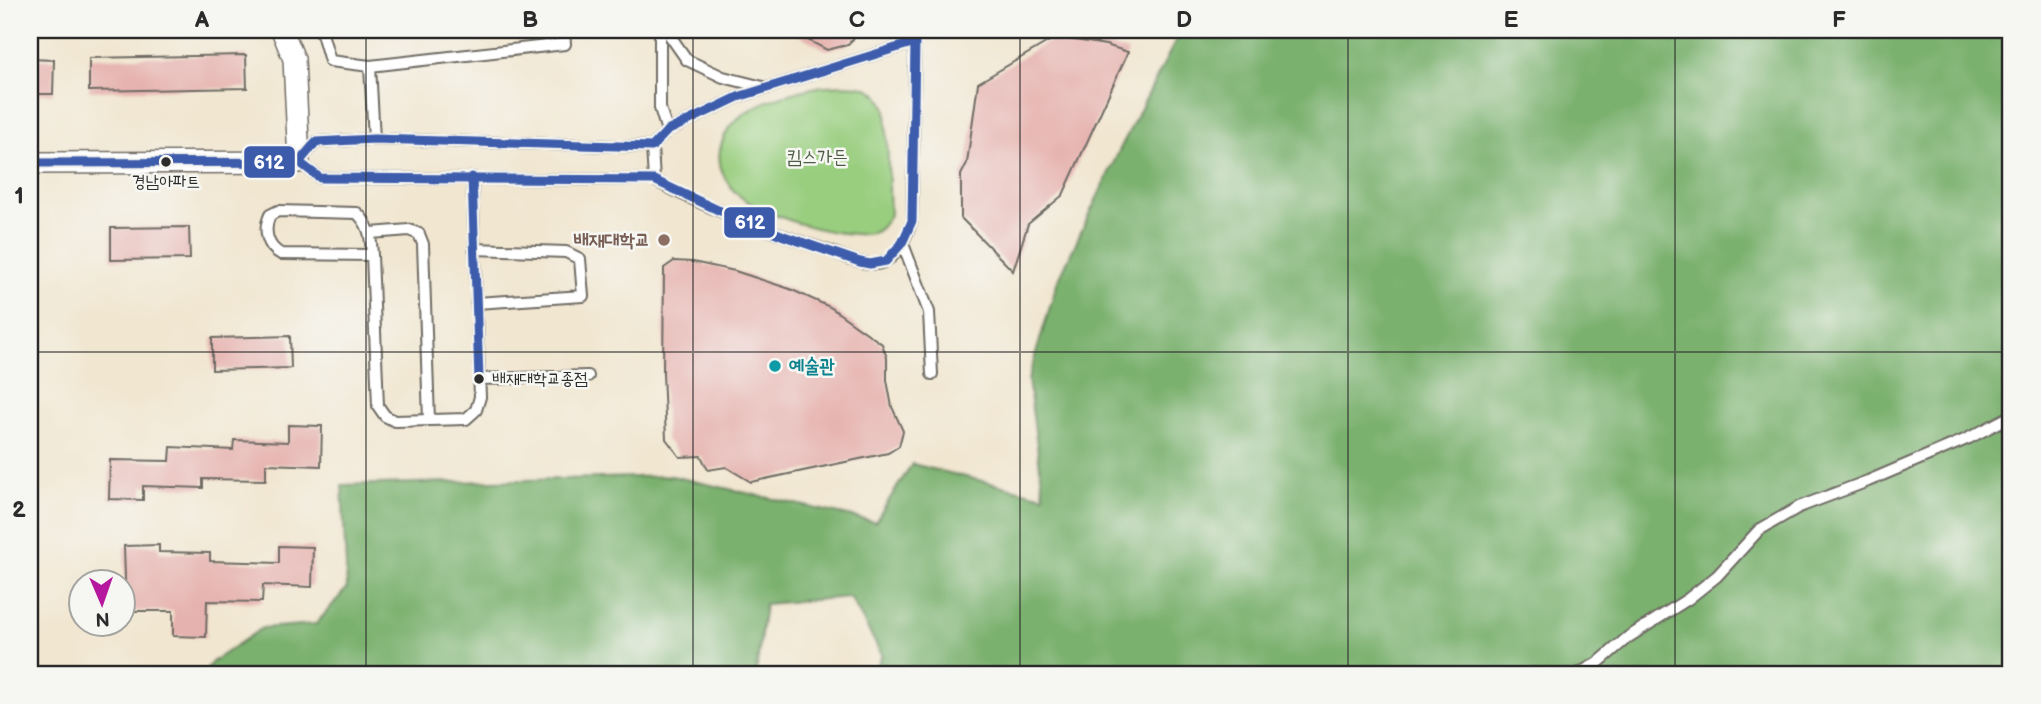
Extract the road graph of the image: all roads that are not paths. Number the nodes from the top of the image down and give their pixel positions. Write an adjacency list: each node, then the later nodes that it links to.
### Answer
1 (282, 30): 13 (street)
2 (321, 30): 8 (lane)
3 (564, 30): 8 (lane)
4 (660, 30): 10 (lane)
5 (666, 30): 9 (lane)
6 (917, 30): 7 (lane)
7 (915, 43): 9 (lane); 18 (lane)
8 (370, 66): 11 (lane)
9 (767, 88): 10 (lane)
10 (667, 131): 12 (lane)
11 (374, 139): 12 (lane); 13 (lane)
12 (652, 147): 16 (lane)
13 (299, 162): 14 (street); 15 (lane)
14 (30, 163)
15 (472, 177): 16 (lane); 19 (lane)
16 (654, 180): 18 (lane)
17 (370, 233): 20 (lane); 20 (lane); 26 (lane)
18 (903, 244): 22 (lane)
19 (474, 249): 21 (lane); 21 (lane)
20 (372, 255): 26 (lane)
21 (476, 303): 24 (lane)
22 (932, 374)
23 (588, 376): 24 (lane)
24 (479, 379): 26 (lane)
25 (2011, 416): 27 (lane)
26 (429, 420)
27 (1578, 674)

